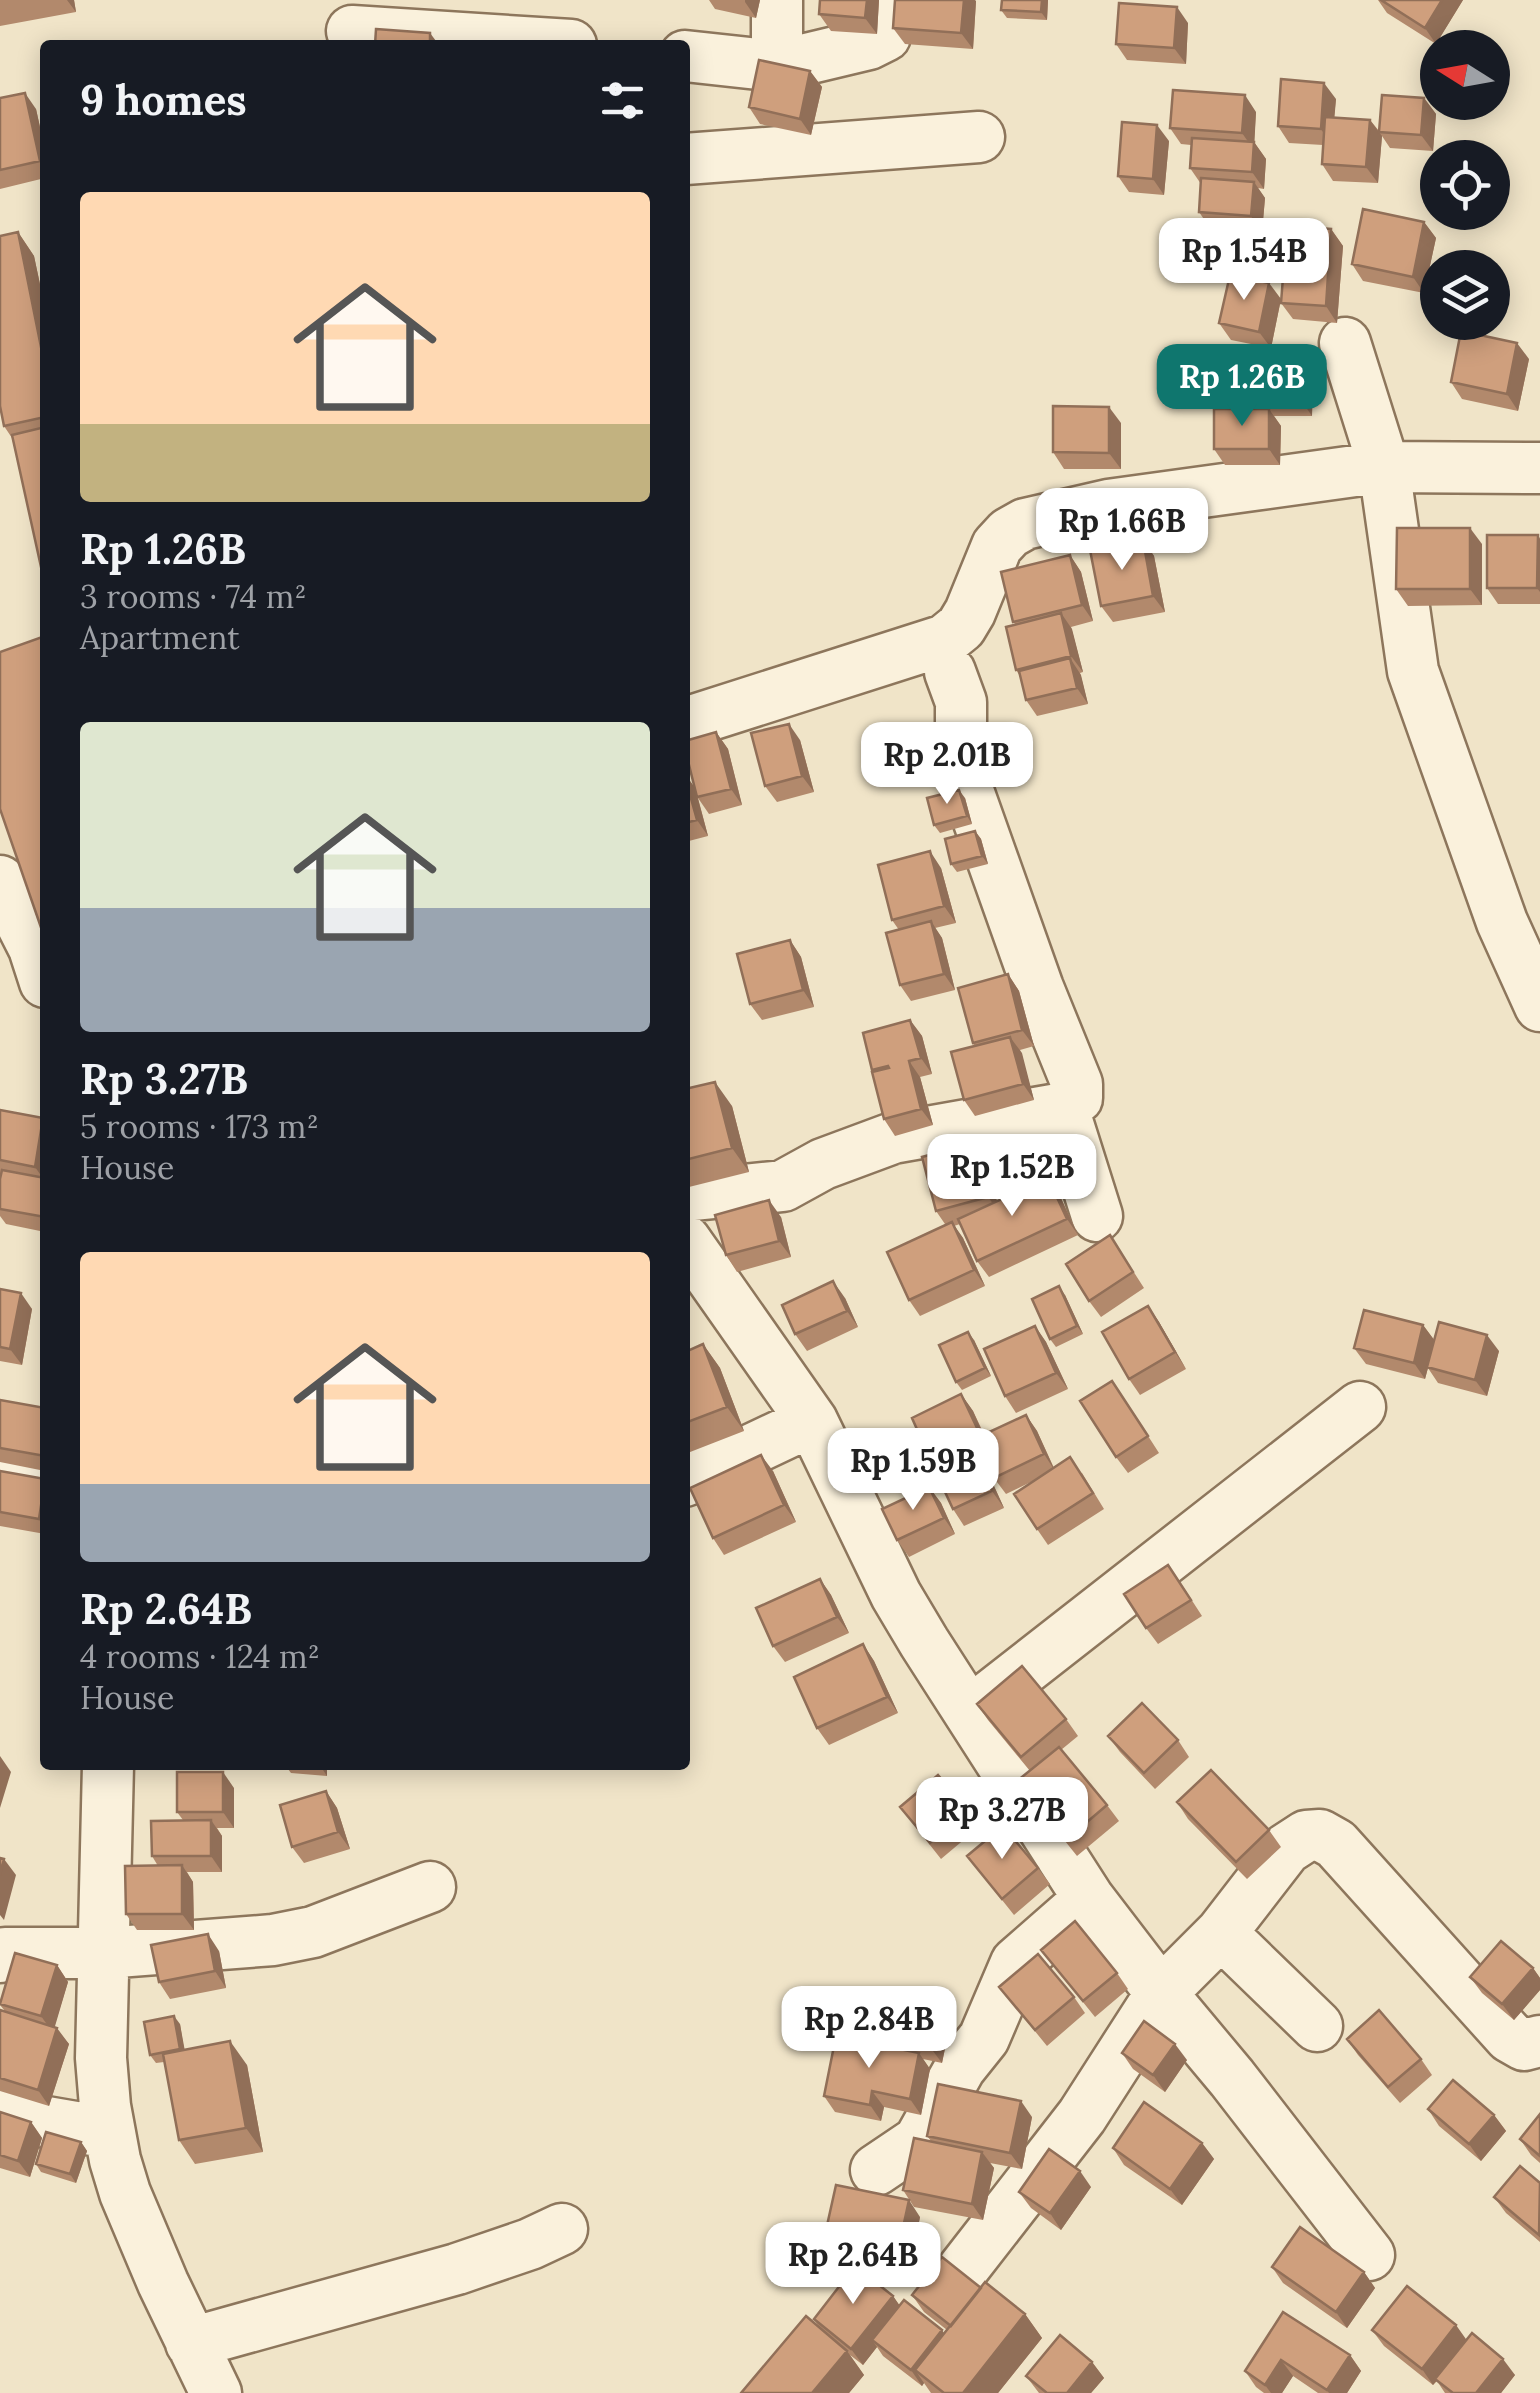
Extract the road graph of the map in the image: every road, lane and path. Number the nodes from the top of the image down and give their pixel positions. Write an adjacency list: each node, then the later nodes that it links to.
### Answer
1 (777, 0): 6 (street)
2 (890, 0): 6 (street)
3 (354, 25): 4 (street)
4 (512, 40)
5 (690, 57): 6 (street)
6 (777, 66)
7 (979, 137): 8 (street)
8 (690, 159)
9 (1345, 343): 10 (street)
10 (1384, 467): 11 (street); 13 (street); 16 (street)
11 (1540, 468)
12 (950, 672): 17 (street)
13 (690, 721)
14 (0, 881): 15 (street)
15 (40, 967)
16 (1540, 1006)
17 (1062, 1108): 18 (street); 19 (street)
18 (690, 1195)
19 (1097, 1216)
20 (690, 1247): 22 (street)
21 (1360, 1407): 26 (street)
22 (812, 1421): 25 (street); 26 (street)
23 (0, 1471): 24 (street)
24 (40, 1474)
25 (690, 1479)
26 (970, 1712): 29 (street)
27 (108, 1770): 31 (street)
28 (430, 1887): 31 (street)
29 (1090, 1899): 33 (street); 38 (street)
30 (1220, 1934): 33 (street); 34 (street); 35 (street)
31 (104, 1954): 32 (street); 37 (street)
32 (0, 1957)
33 (1162, 1994): 40 (street); 41 (street)
34 (1317, 2026)
35 (1540, 2041)
36 (0, 2114): 37 (street)
37 (110, 2134): 42 (street)
38 (876, 2170)
39 (562, 2229): 42 (street)
40 (1368, 2255)
41 (963, 2269)
42 (191, 2344): 43 (street)
43 (216, 2393)

